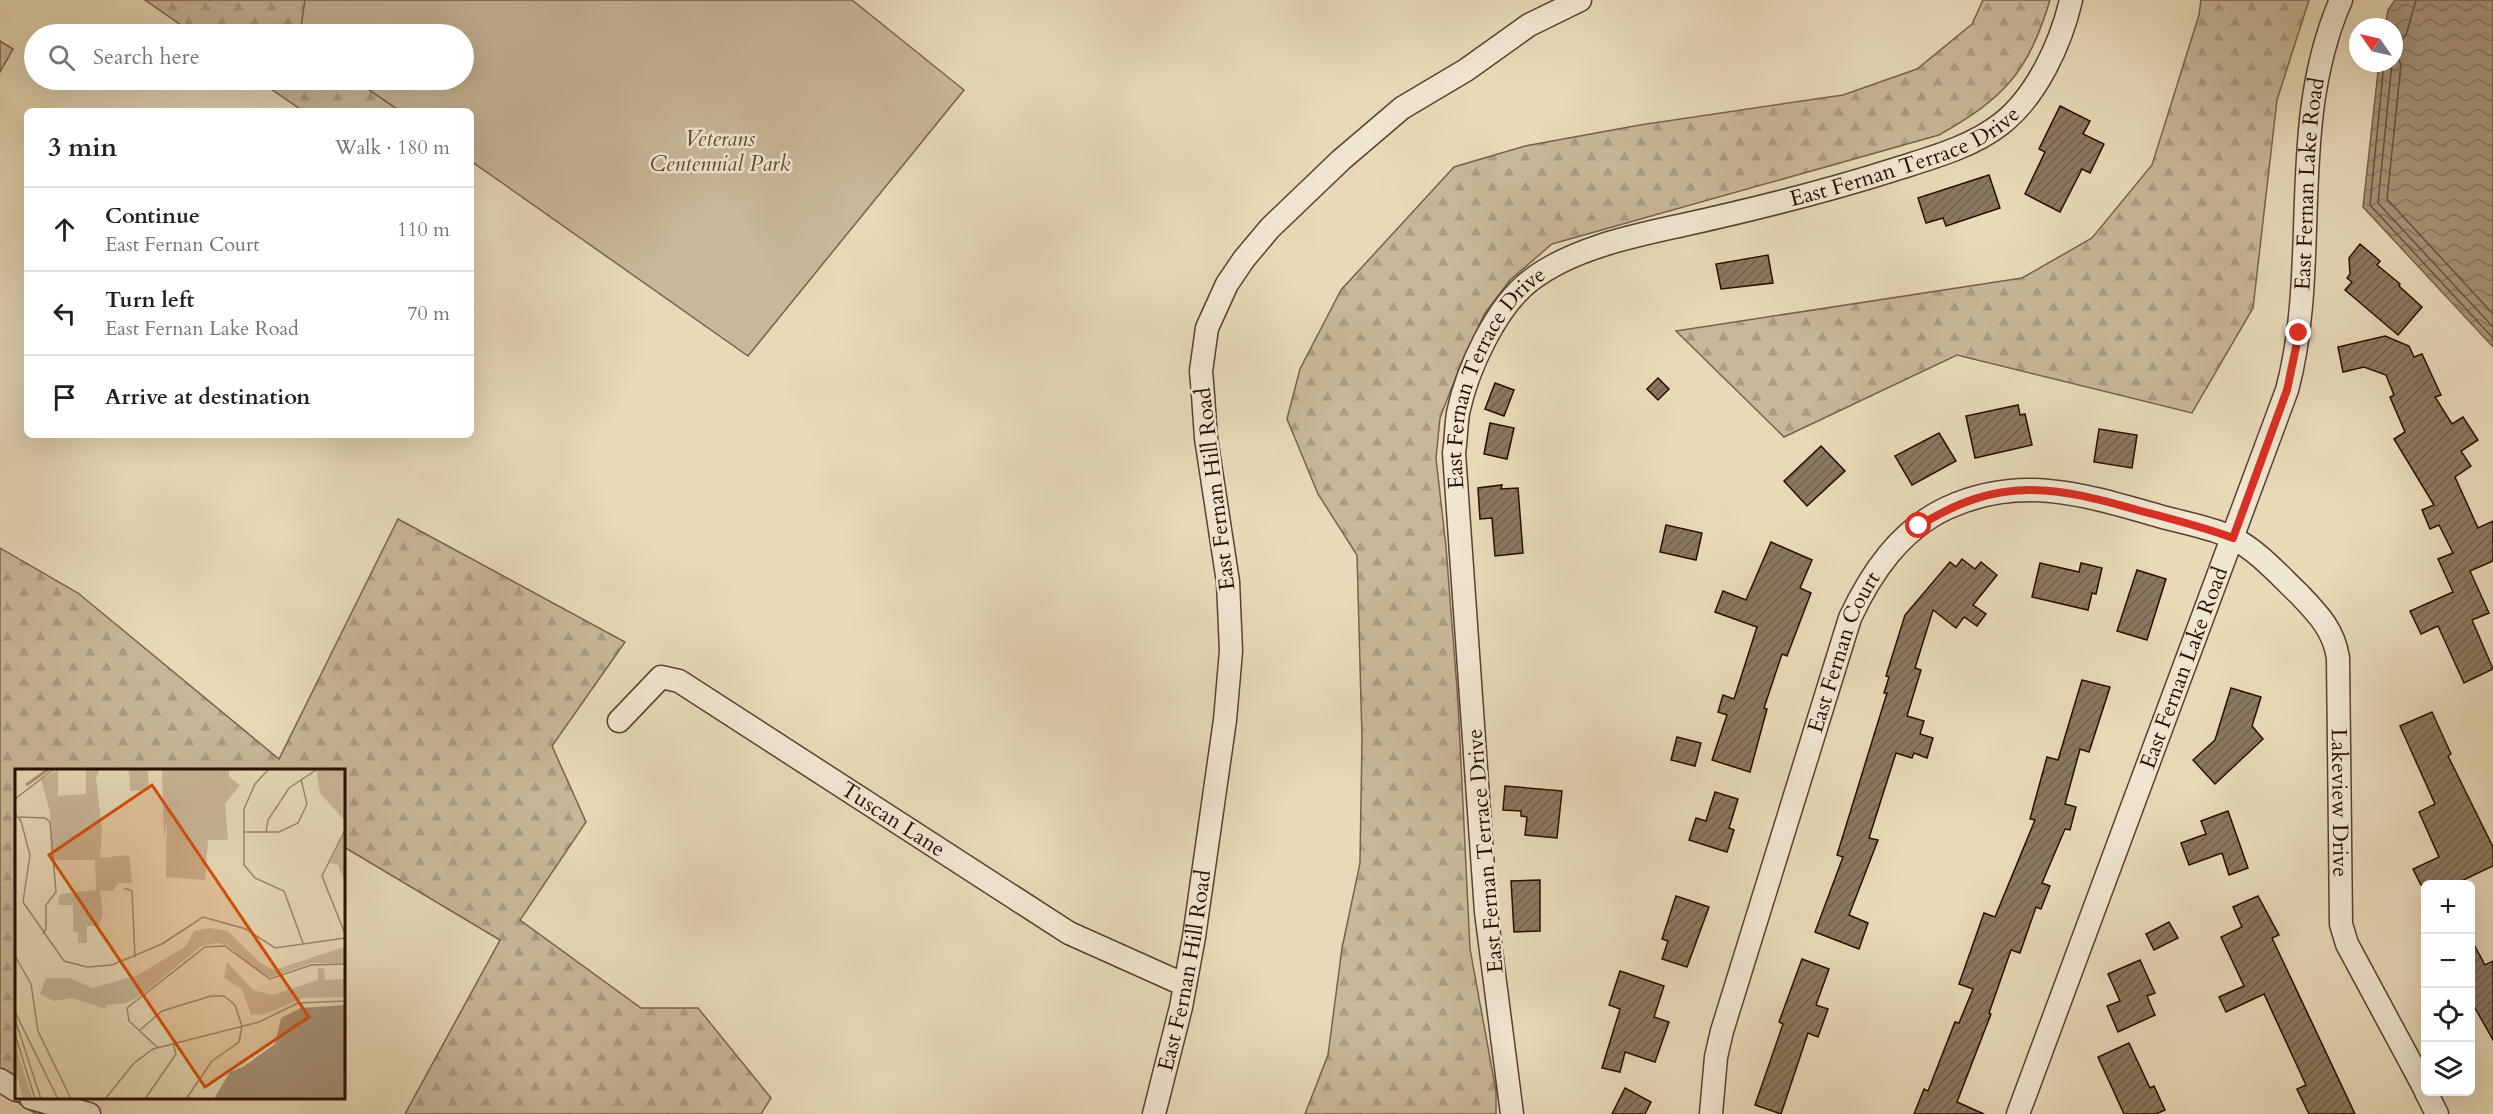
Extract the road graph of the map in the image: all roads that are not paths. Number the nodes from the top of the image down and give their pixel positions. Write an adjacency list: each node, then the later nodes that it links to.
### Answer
1 (1580, 0): 6 (street, East Fernan Hill Road)
2 (2072, 0): 14 (street, East Fernan Terrace Drive)
3 (2341, 0): 4 (street, East Fernan Lake Road)
4 (2233, 538): 8 (street, Lakeview Drive); 15 (street, East Fernan Court); 16 (street, East Fernan Lake Road)
5 (619, 722): 6 (street, Tuscan Lane)
6 (1185, 985): 13 (street, East Fernan Hill Road)
7 (0, 1080): 9 (street)
8 (2421, 1082)
9 (15, 1089)
10 (2428, 1096): 17 (street, Lakeview Drive)
11 (35, 1099): 12 (street)
12 (89, 1114)
13 (1154, 1114)
14 (1512, 1114)
15 (1711, 1114)
16 (2018, 1114)
17 (2437, 1114)

